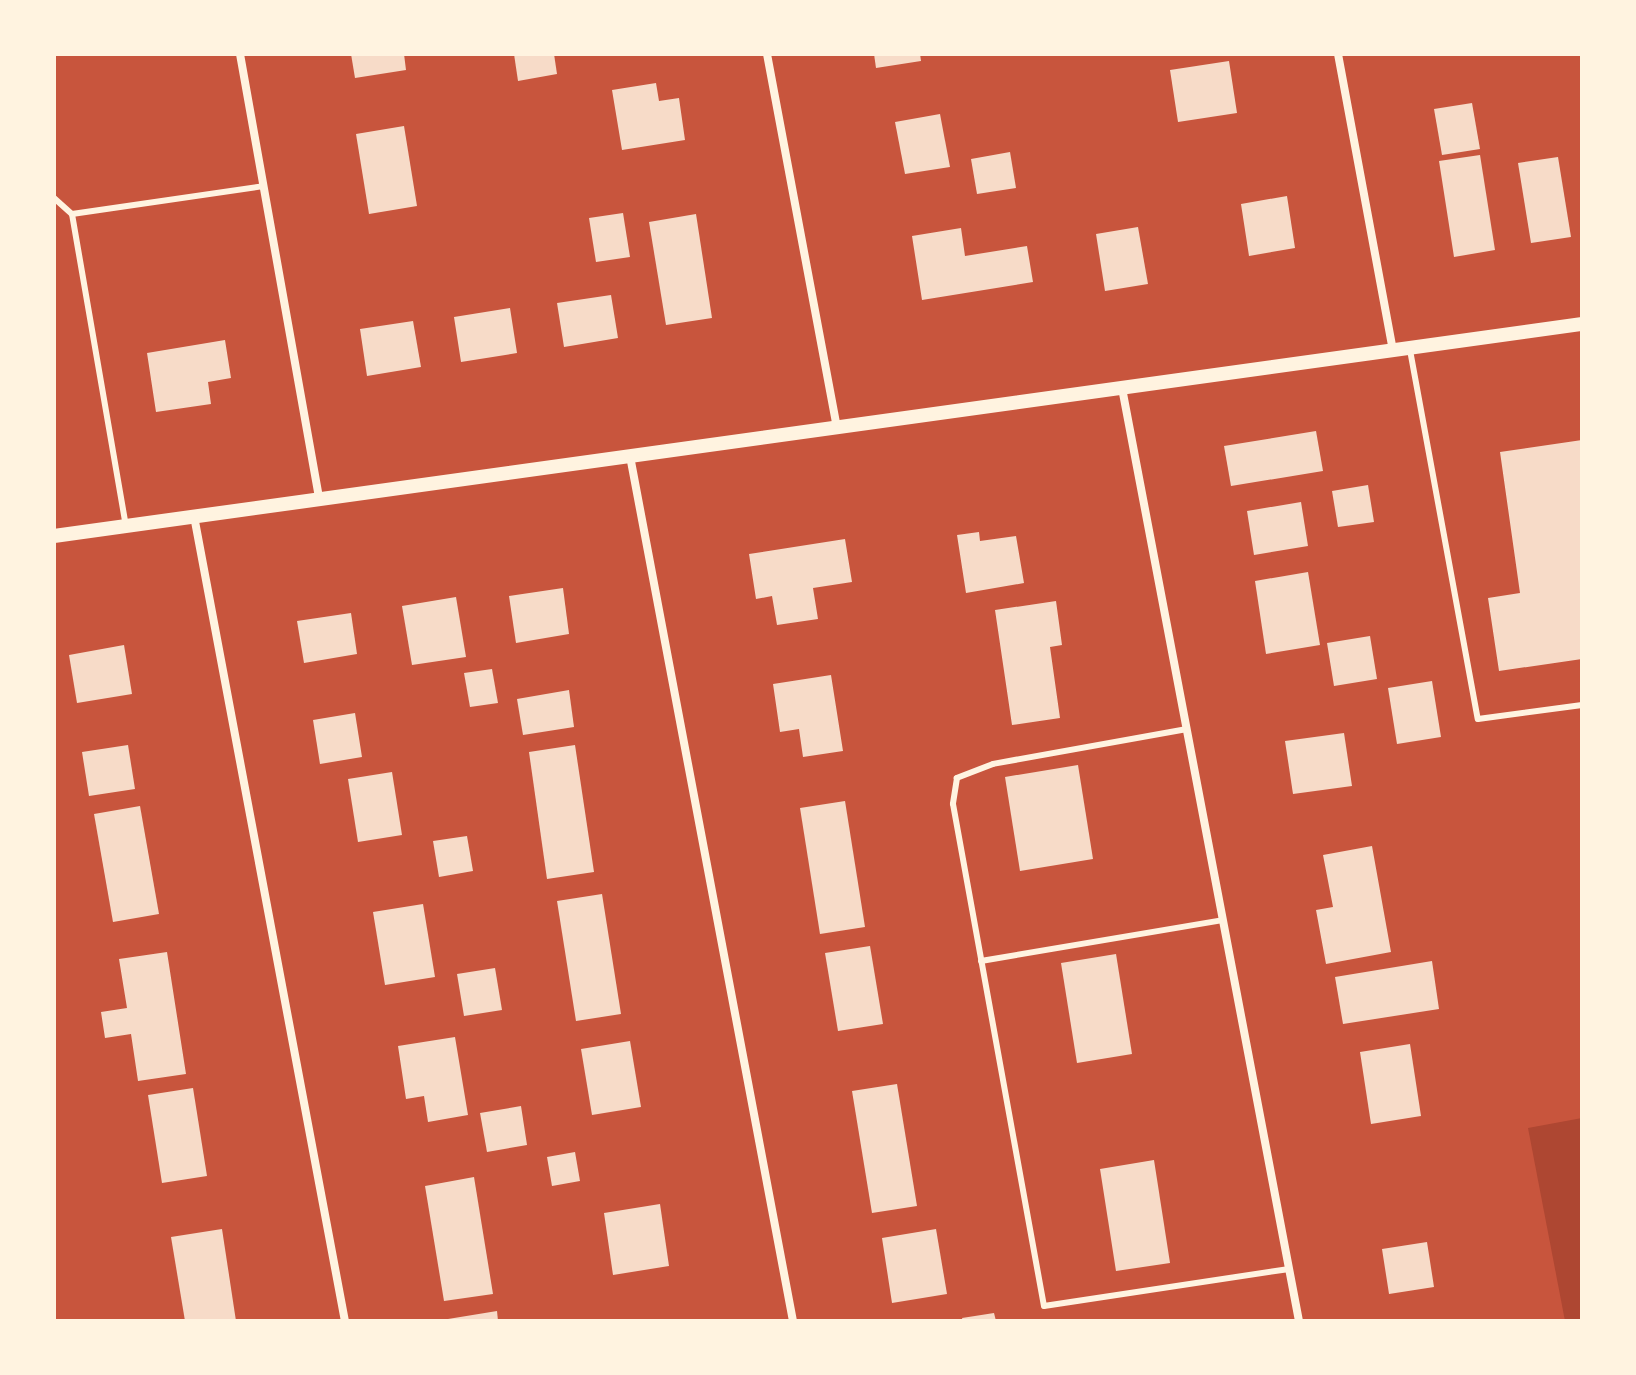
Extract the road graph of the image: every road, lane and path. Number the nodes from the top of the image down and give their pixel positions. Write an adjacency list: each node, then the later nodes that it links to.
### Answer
1 (240, 54): 4 (street)
2 (767, 54): 11 (street)
3 (1338, 54): 9 (street)
4 (263, 186): 6 (lane); 13 (street)
5 (54, 198): 6 (lane)
6 (72, 214): 15 (lane)
7 (1582, 324): 8 (street)
8 (1409, 349): 9 (street); 17 (lane)
9 (1393, 352): 10 (street)
10 (1122, 388): 11 (street); 18 (street)
11 (837, 428): 12 (street)
12 (630, 455): 13 (street); 23 (street)
13 (319, 498): 14 (street)
14 (194, 516): 15 (street); 22 (street)
15 (126, 526): 16 (street)
16 (54, 536)
17 (1582, 705)
18 (1187, 729): 19 (street); 20 (lane)
19 (1223, 920): 20 (lane); 21 (street)
20 (981, 961): 21 (lane)
21 (1289, 1269): 24 (street)
22 (345, 1321)
23 (793, 1321)
24 (1299, 1321)

